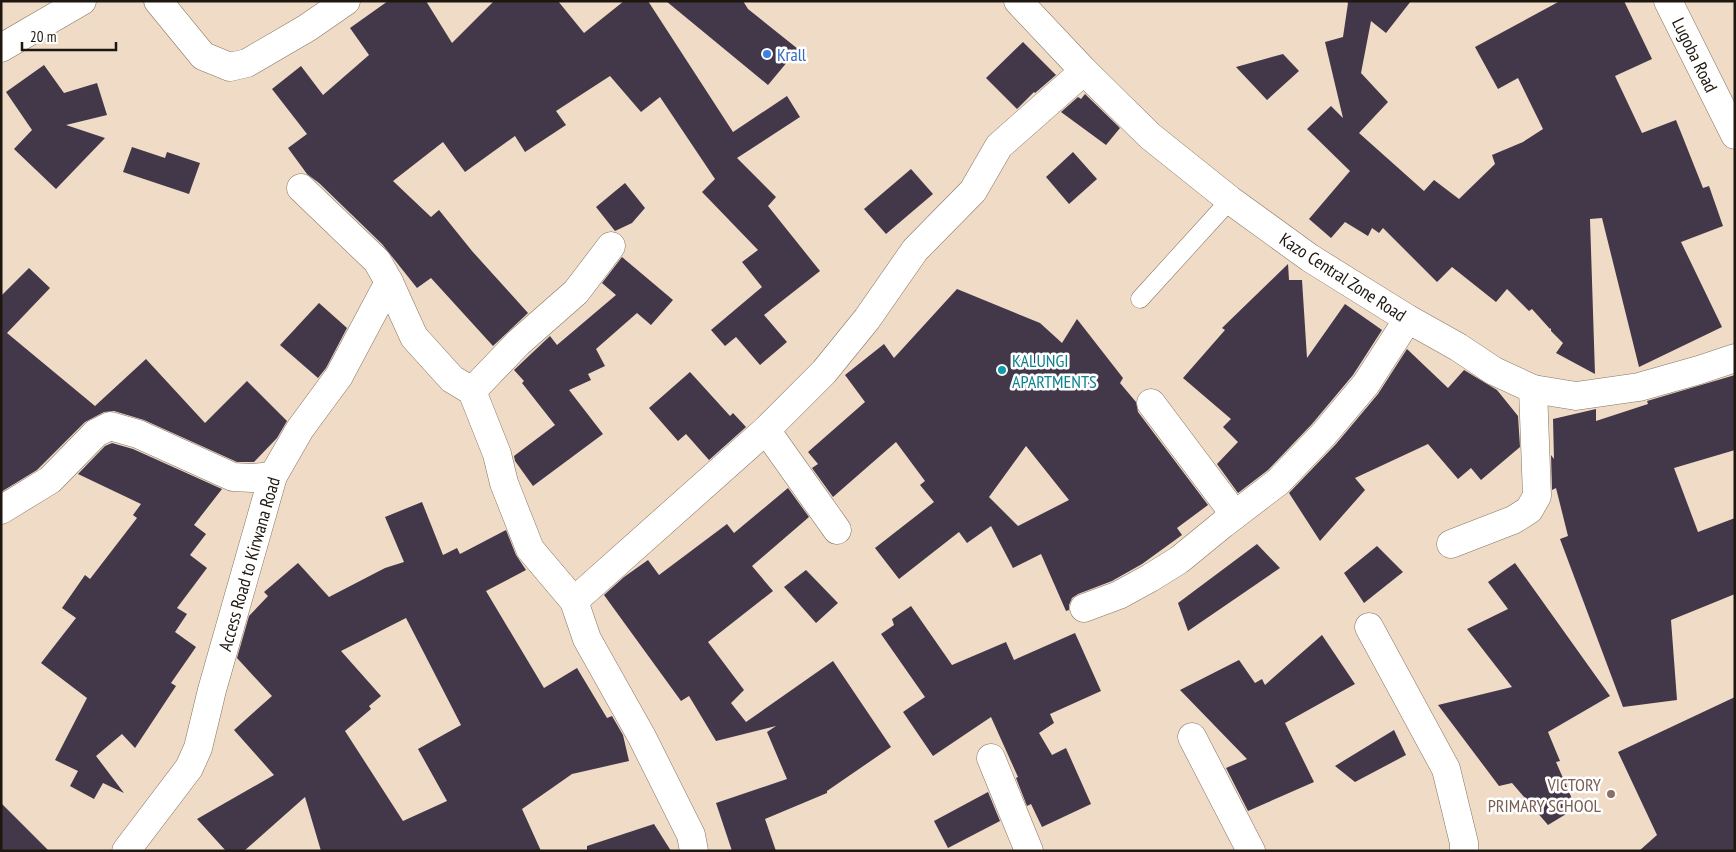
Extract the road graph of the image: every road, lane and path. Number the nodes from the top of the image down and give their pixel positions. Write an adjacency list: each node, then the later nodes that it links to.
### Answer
1 (82, 1): 6 (street)
2 (158, 1): 3 (street)
3 (346, 1)
4 (1018, 1): 7 (street, Kazo Central Zone Road)
5 (1668, 1): 8 (street, Lugoba Road)
6 (1, 48)
7 (1084, 71): 10 (street, Kazo Central Zone Road); 19 (street)
8 (1735, 135)
9 (300, 188): 12 (street)
10 (1230, 200): 13 (lane); 14 (street, Kazo Central Zone Road)
11 (612, 246): 17 (street)
12 (389, 282): 17 (street); 20 (street, Access Road to Kirwana Road)
13 (1140, 299)
14 (1408, 319): 16 (street, Kazo Central Zone Road); 22 (street)
15 (1735, 358): 16 (street, Kazo Central Zone Road)
16 (1533, 389): 24 (street)
17 (472, 391): 25 (street)
18 (1151, 403): 22 (street)
19 (766, 430): 23 (street); 25 (street)
20 (273, 476): 21 (street); 30 (street, Access Road to Kirwana Road)
21 (1, 510)
22 (1235, 515): 26 (street)
23 (837, 530)
24 (1451, 544)
25 (574, 602): 31 (street)
26 (1084, 608)
27 (1369, 627): 34 (street)
28 (1192, 737): 33 (street)
29 (992, 758): 32 (street)
30 (126, 851)
31 (694, 851)
32 (1029, 851)
33 (1251, 851)
34 (1464, 851)

